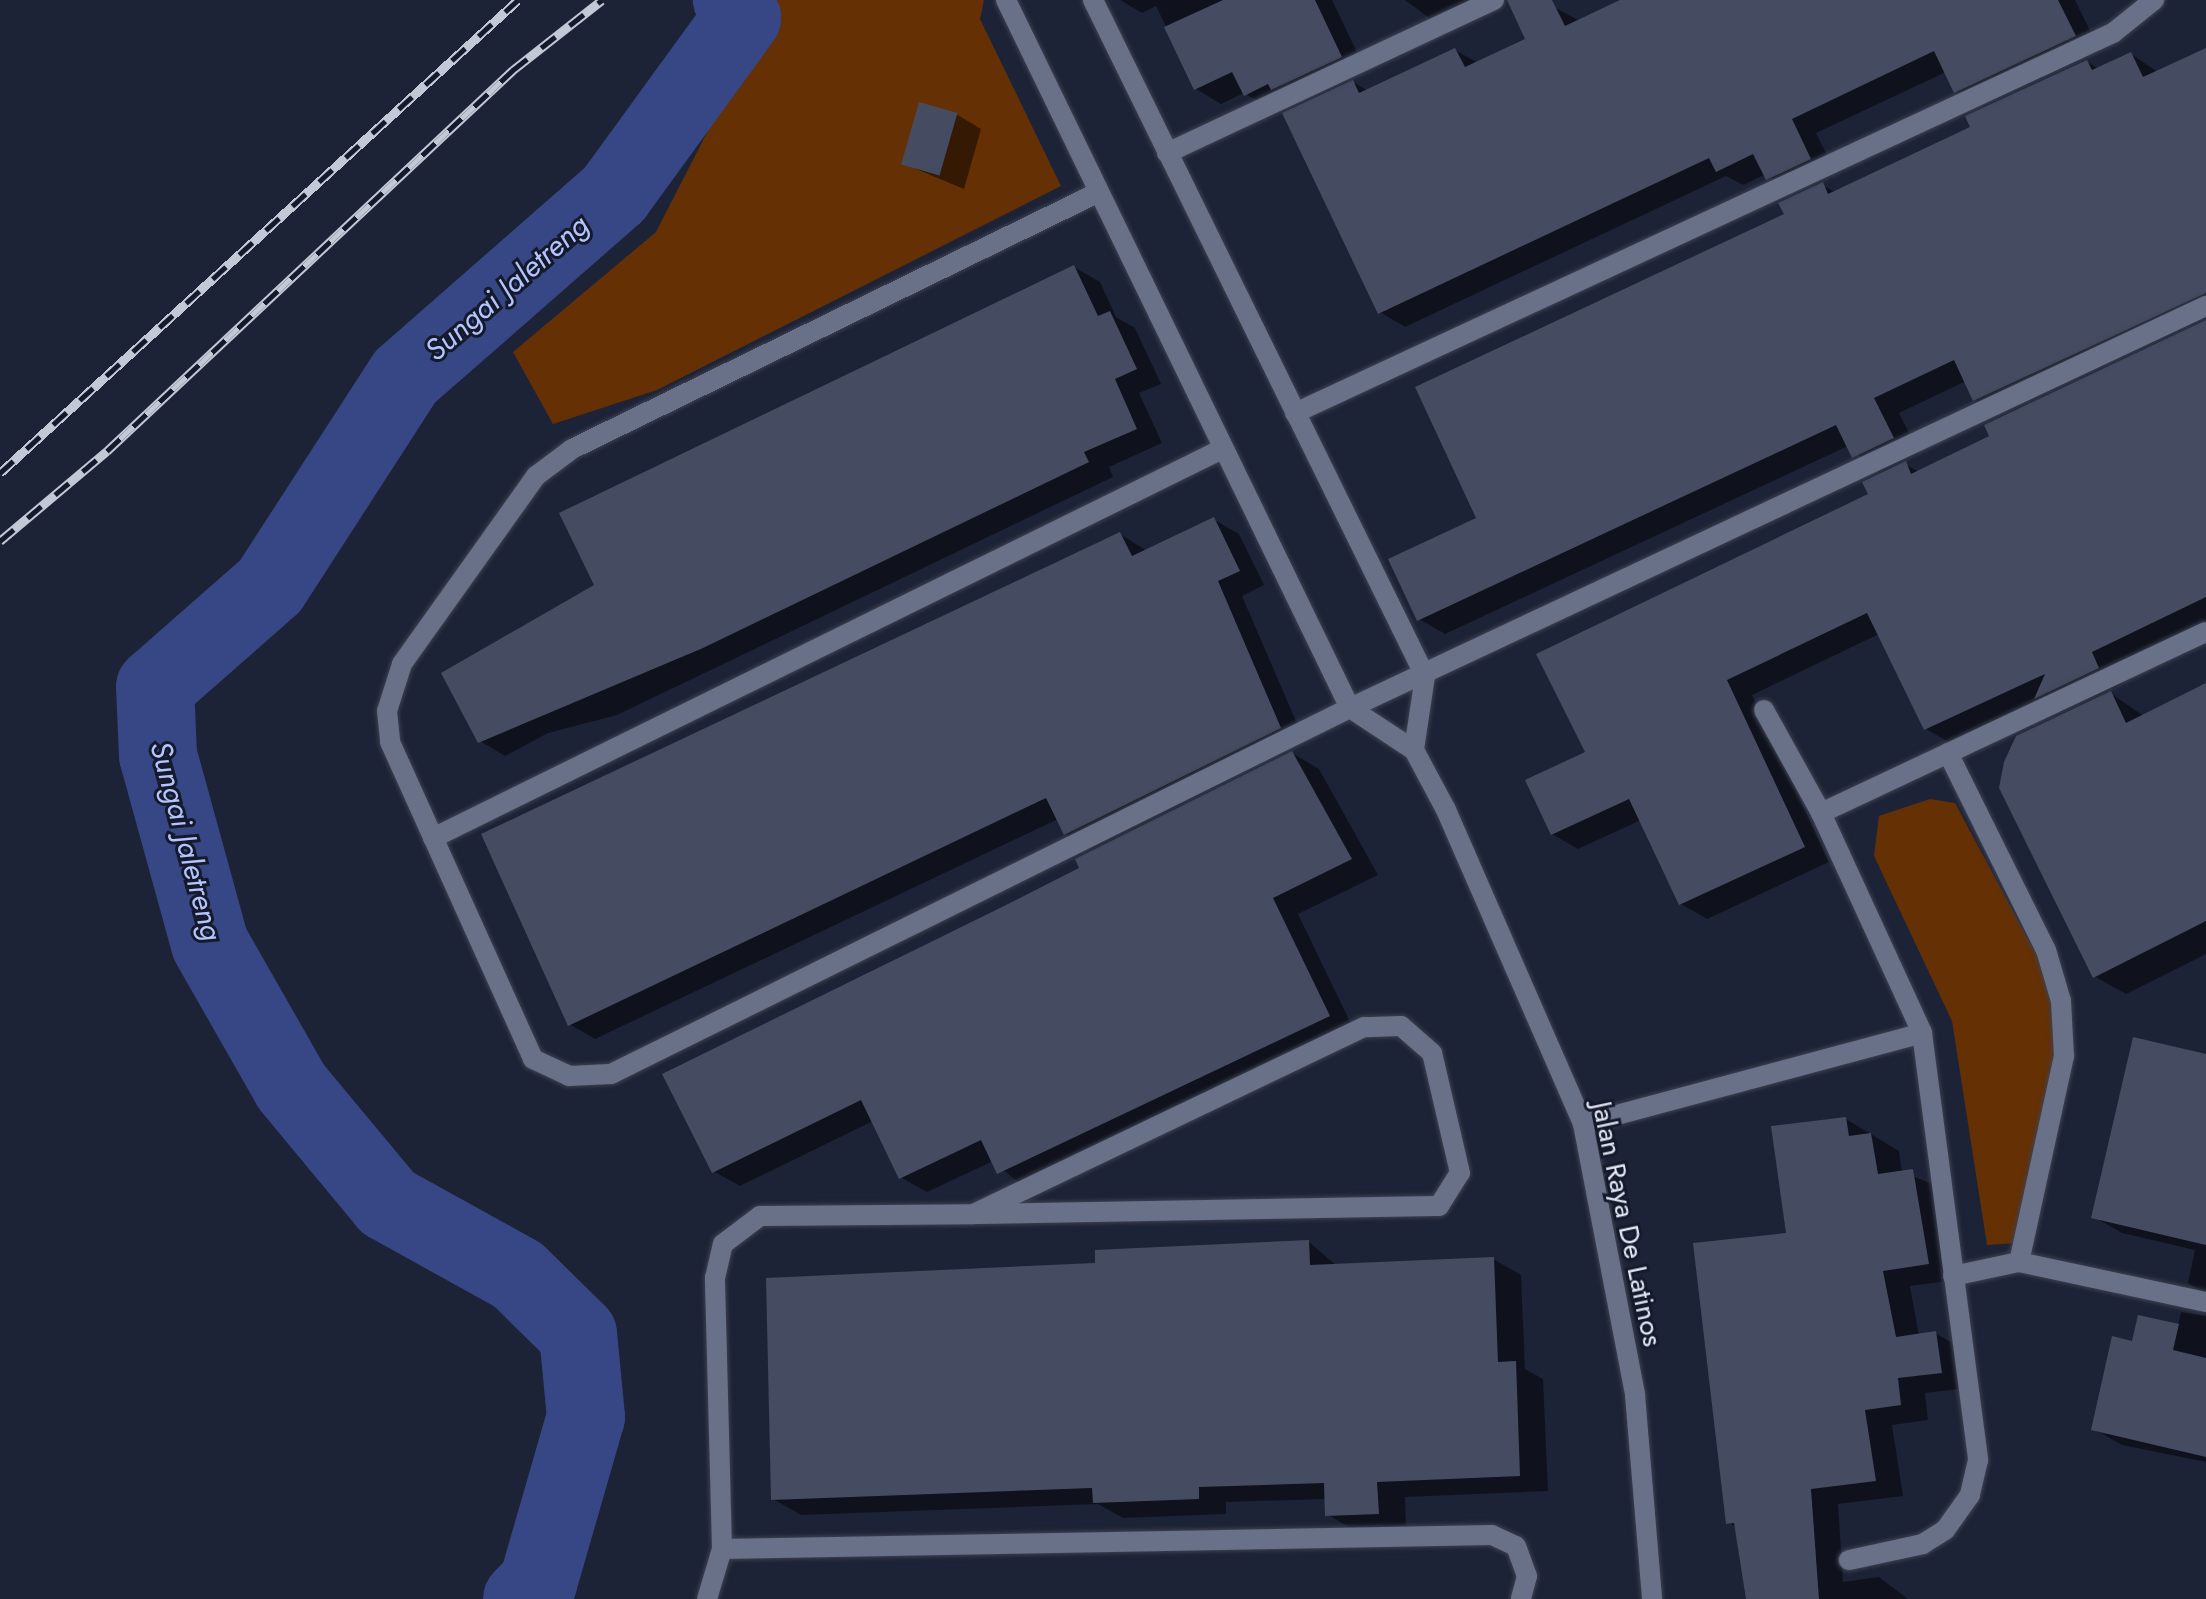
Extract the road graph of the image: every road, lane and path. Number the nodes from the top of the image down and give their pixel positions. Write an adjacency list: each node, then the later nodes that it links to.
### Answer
1 (1006, 0): 6 (street)
2 (1093, 0): 5 (street)
3 (1494, 0): 5 (street)
4 (2154, 0): 8 (street)
5 (1167, 153): 8 (street)
6 (1095, 194): 9 (street); 17 (street)
7 (2206, 306): 11 (street)
8 (1295, 413): 11 (street)
9 (1220, 450): 12 (street); 17 (street)
10 (2206, 632): 15 (street)
11 (1425, 676): 12 (street); 14 (street)
12 (1350, 708): 14 (street); 17 (street)
13 (1764, 710): 16 (street)
14 (1414, 750): 19 (street, Jalan Raya De Latinos)
15 (1948, 753): 16 (street); 21 (street)
16 (1821, 813): 18 (street)
17 (433, 838)
18 (1922, 1033): 19 (street); 22 (street)
19 (1583, 1124): 28 (street, Jalan Raya De Latinos)
20 (974, 1214): 20 (street); 24 (street)
21 (2019, 1262): 22 (street); 23 (street)
22 (1953, 1276): 25 (street)
23 (2206, 1302)
24 (722, 1549): 26 (street); 27 (street)
25 (1849, 1560)
26 (707, 1599)
27 (1521, 1599)
28 (1652, 1599)

